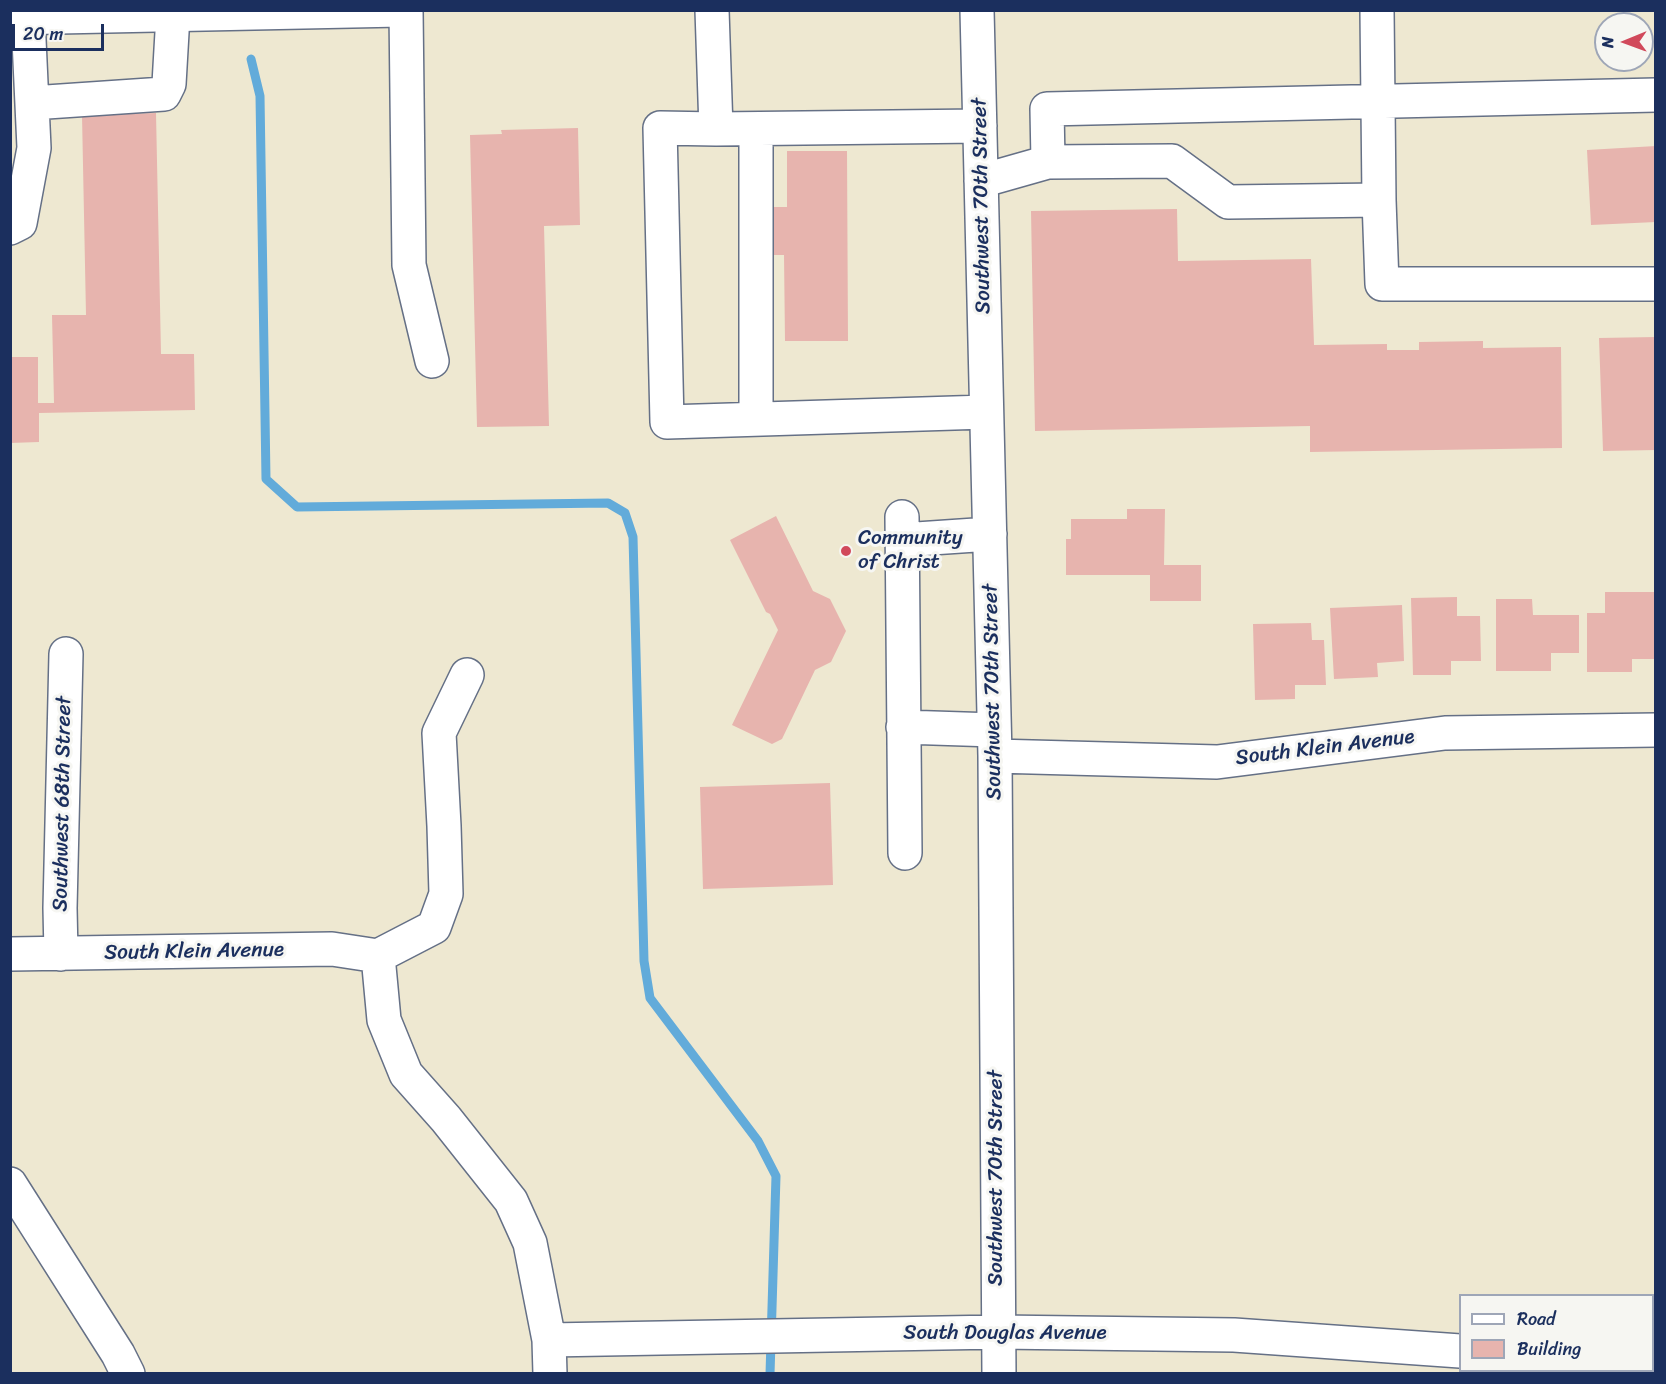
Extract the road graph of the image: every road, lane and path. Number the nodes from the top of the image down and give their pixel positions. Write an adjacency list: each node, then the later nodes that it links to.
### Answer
1 (401, 10): 6 (street)
2 (406, 10): 19 (street)
3 (712, 10): 12 (street)
4 (977, 10): 11 (street, Southwest 70th Street)
5 (1377, 10): 9 (street)
6 (173, 15): 7 (street); 10 (street)
7 (19, 18): 10 (street)
8 (1656, 95): 9 (street)
9 (1378, 102): 14 (street); 16 (street)
10 (32, 103): 17 (street)
11 (980, 126): 13 (street); 15 (street, Southwest 70th Street)
12 (716, 129): 13 (street); 21 (street)
13 (756, 129): 21 (street)
14 (1048, 162): 15 (street); 16 (street)
15 (981, 181): 20 (street, Southwest 70th Street)
16 (1379, 200): 18 (street)
17 (10, 228)
18 (1656, 284)
19 (432, 361)
20 (987, 412): 21 (street); 22 (street, Southwest 70th Street)
21 (756, 419)
22 (990, 534): 25 (street); 27 (street, Southwest 70th Street)
23 (66, 654): 30 (street, Southwest 68th Street)
24 (467, 675): 31 (street)
25 (903, 726): 27 (street, South Klein Avenue); 28 (street)
26 (1656, 730): 27 (street, South Klein Avenue)
27 (994, 743): 33 (street, Southwest 70th Street)
28 (904, 853)
29 (10, 954): 30 (street, South Klein Avenue)
30 (61, 954): 31 (street, South Klein Avenue)
31 (378, 956): 34 (street)
32 (10, 1184): 36 (street)
33 (999, 1332): 34 (street, South Douglas Avenue); 35 (street, South Douglas Avenue); 38 (street, Southwest 70th Street)
34 (549, 1340): 37 (street)
35 (1459, 1351)
36 (128, 1374)
37 (550, 1374)
38 (999, 1374)

